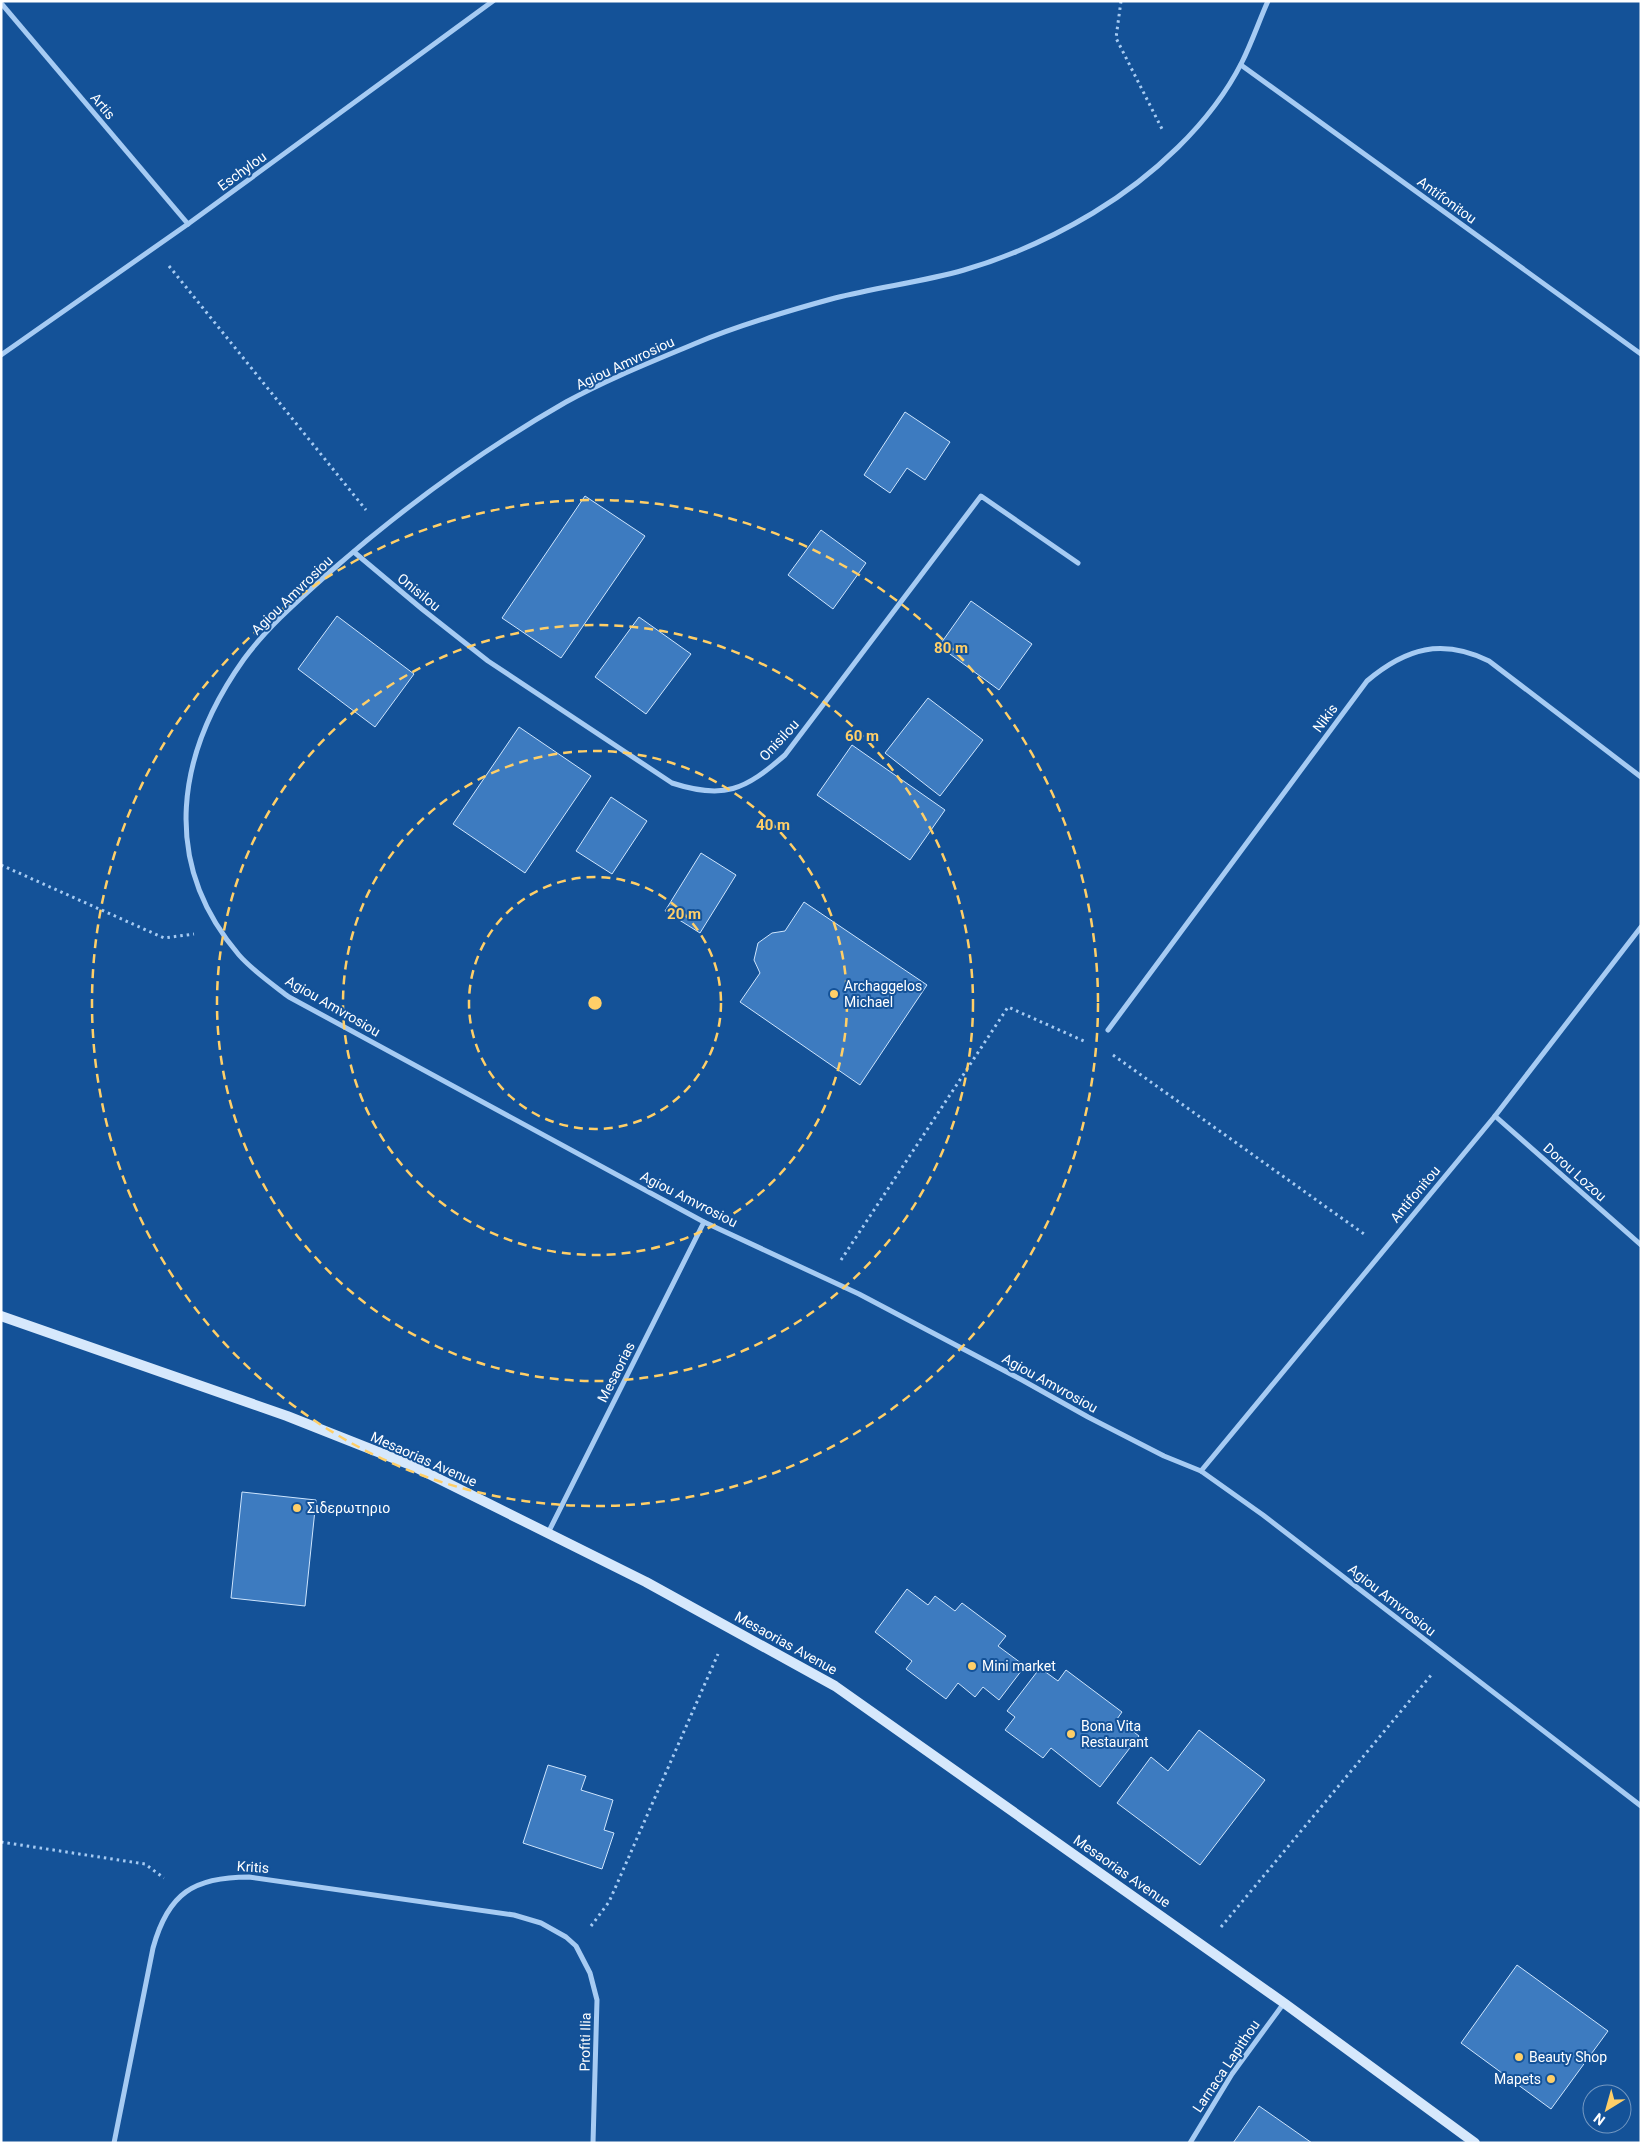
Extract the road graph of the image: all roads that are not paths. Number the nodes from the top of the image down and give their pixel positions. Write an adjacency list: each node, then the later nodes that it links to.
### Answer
1 (493, 1): 5 (street, Eschylou)
2 (1268, 1): 4 (street, Agiou Amvrosiou)
3 (1, 3): 5 (street, Artis)
4 (1241, 65): 6 (street, Antifonitou); 8 (street, Agiou Amvrosiou)
5 (188, 224): 7 (street, Eschylou)
6 (1641, 354)
7 (1, 355)
8 (354, 552): 9 (street, Onisilou); 14 (street, Agiou Amvrosiou)
9 (1078, 563)
10 (1641, 777): 12 (street, Nikis)
11 (1641, 927): 13 (street, Antifonitou)
12 (1108, 1030)
13 (1495, 1116): 15 (street, Dorou Lozou); 17 (street, Antifonitou)
14 (704, 1222): 17 (street, Agiou Amvrosiou); 18 (street, Mesaorias)
15 (1641, 1245)
16 (1, 1316): 18 (main road, Mesaorias Avenue)
17 (1201, 1471): 19 (street, Agiou Amvrosiou)
18 (548, 1533): 21 (main road, Mesaorias Avenue)
19 (1641, 1806)
20 (576, 1946): 22 (street, Kritis); 23 (street, Profiti Ilia)
21 (1284, 2003): 24 (street, Larnaca Lapithou); 25 (main road, Mesaorias Avenue)
22 (114, 2143)
23 (593, 2143)
24 (1190, 2143)
25 (1475, 2143)

